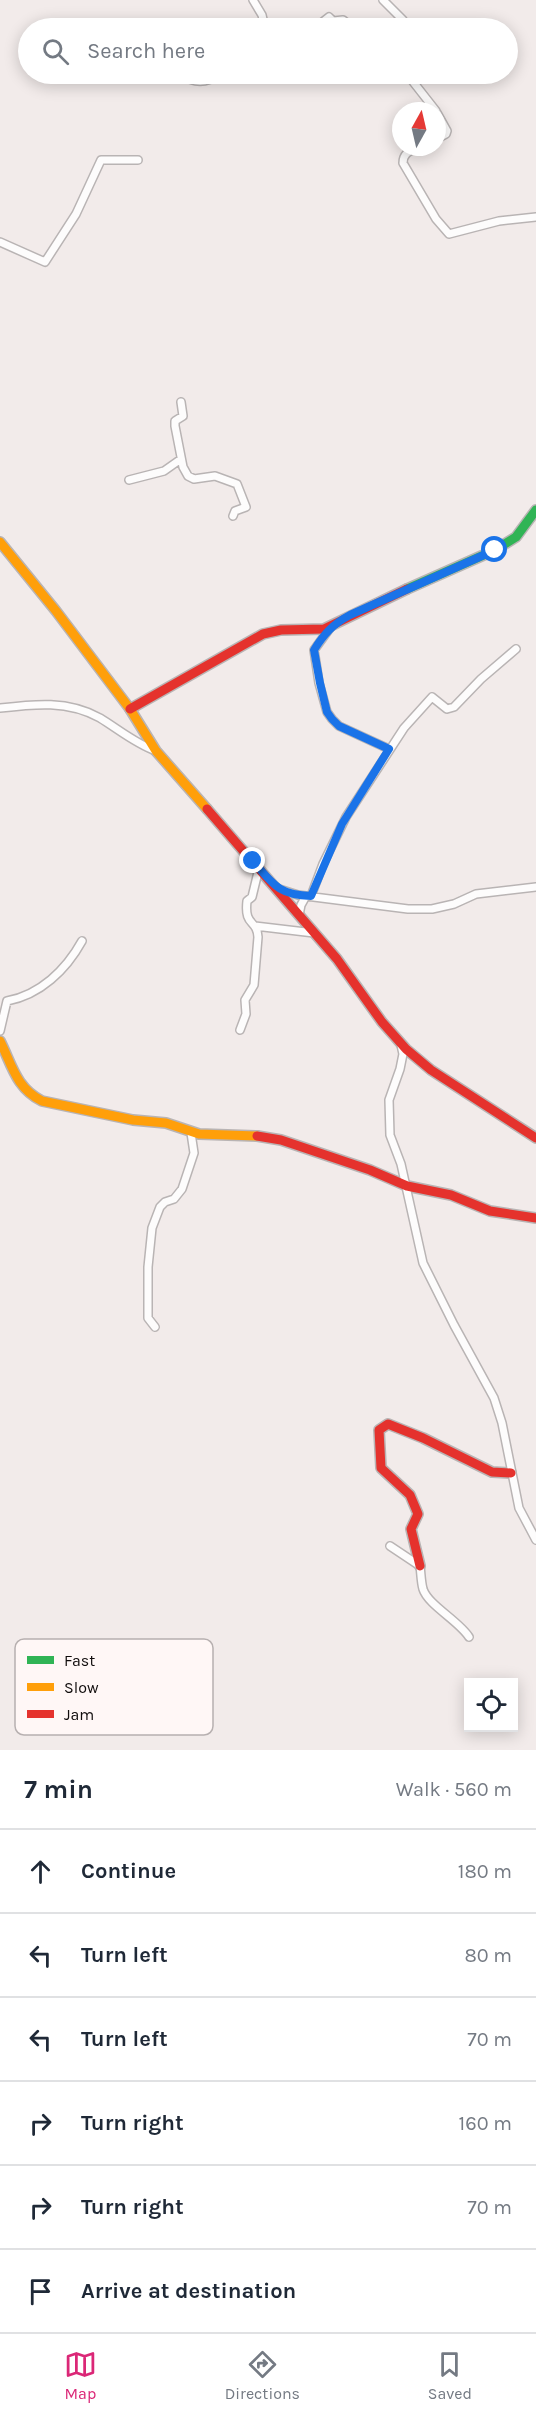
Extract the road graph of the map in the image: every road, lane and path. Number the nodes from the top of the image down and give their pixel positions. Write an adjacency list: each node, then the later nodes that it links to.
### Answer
1 (253, 0): 3 (street)
2 (383, 0): 4 (street)
3 (263, 18)
4 (401, 18)
5 (415, 84): 6 (street)
6 (428, 102)
7 (404, 156): 9 (street)
8 (138, 160): 10 (street)
9 (536, 218)
10 (0, 242)
11 (181, 402): 12 (street)
12 (181, 459): 13 (street); 15 (street)
13 (129, 480)
14 (536, 510): 17 (street)
15 (233, 516)
16 (0, 542): 22 (street)
17 (334, 624): 18 (street); 19 (street)
18 (308, 630): 19 (street); 22 (street)
19 (316, 647): 23 (street)
20 (516, 649): 23 (street)
21 (0, 708): 24 (street)
22 (130, 709): 24 (street)
23 (389, 749): 28 (street)
24 (156, 751): 25 (street)
25 (259, 868): 27 (street); 30 (street)
26 (536, 887): 28 (street)
27 (276, 888): 28 (street); 29 (street)
28 (308, 896): 29 (street)
29 (299, 915): 31 (street)
30 (255, 926): 31 (street); 33 (street)
31 (314, 933): 36 (street)
32 (82, 941): 34 (street)
33 (240, 1030)
34 (0, 1031)
35 (0, 1041): 37 (street)
36 (400, 1042): 38 (street); 39 (street)
37 (191, 1132): 39 (street); 41 (street)
38 (536, 1138)
39 (407, 1186): 40 (street); 42 (street)
40 (536, 1218)
41 (155, 1327)
42 (511, 1473): 43 (street); 45 (street)
43 (536, 1540)
44 (390, 1546): 45 (street)
45 (420, 1566): 46 (street)
46 (469, 1637)

